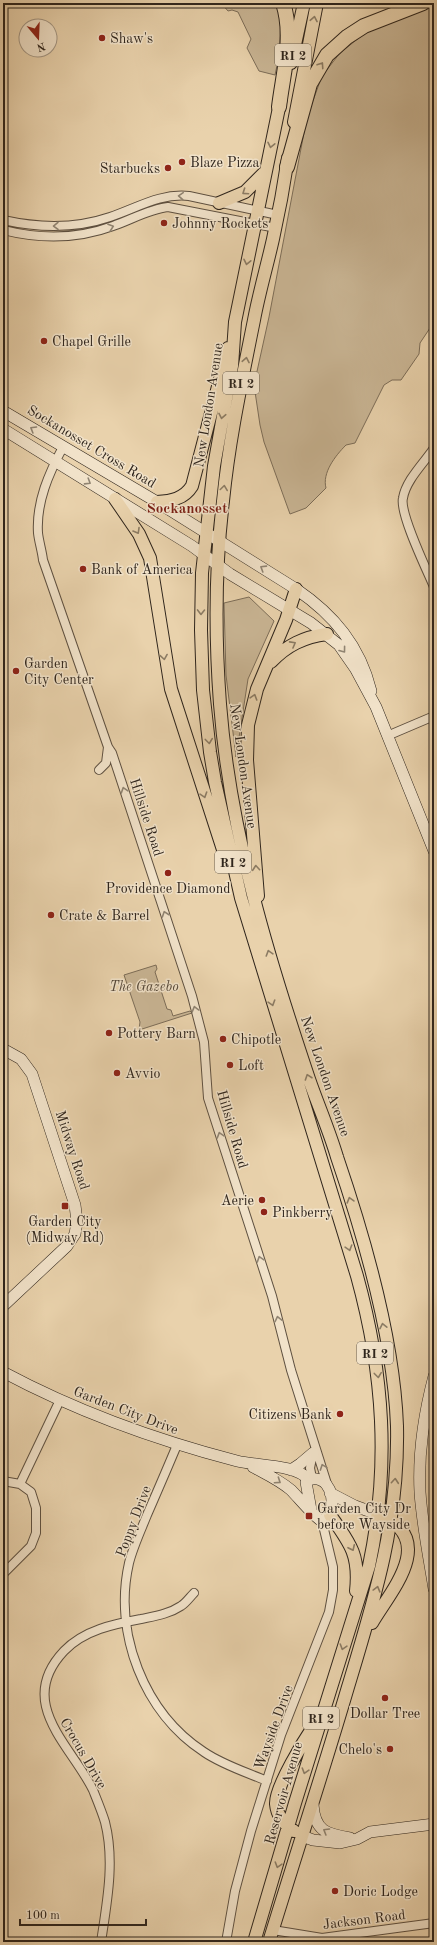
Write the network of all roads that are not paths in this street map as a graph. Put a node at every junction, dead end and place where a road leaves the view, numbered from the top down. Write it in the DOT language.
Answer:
graph roads {
  1 [pos="283,3"];
  2 [pos="304,3"];
  3 [pos="317,3"];
  4 [pos="424,3"];
  5 [pos="279,107"];
  6 [pos="287,168"];
  7 [pos="265,172"];
  8 [pos="219,203"];
  9 [pos="278,215"];
  10 [pos="256,218"];
  11 [pos="3,220"];
  12 [pos="276,228"];
  13 [pos="3,230"];
  14 [pos="235,322"];
  15 [pos="3,411"];
  16 [pos="3,429"];
  17 [pos="63,447"];
  18 [pos="434,448"];
  19 [pos="55,461"];
  20 [pos="115,499"];
  21 [pos="157,502"];
  22 [pos="206,533"];
  23 [pos="220,541"];
  24 [pos="204,556"];
  25 [pos="218,566"];
  26 [pos="434,587"];
  27 [pos="296,589"];
  28 [pos="290,610"];
  29 [pos="327,634"];
  30 [pos="266,667"];
  31 [pos="376,707"];
  32 [pos="434,716"];
  33 [pos="387,736"];
  34 [pos="108,747"];
  35 [pos="99,770"];
  36 [pos="434,851"];
  37 [pos="241,898"];
  38 [pos="260,921"];
  39 [pos="3,1049"];
  40 [pos="3,1306"];
  41 [pos="3,1372"];
  42 [pos="434,1376"];
  43 [pos="60,1400"];
  44 [pos="177,1446"];
  45 [pos="314,1451"];
  46 [pos="243,1463"];
  47 [pos="291,1470"];
  48 [pos="310,1479"];
  49 [pos="3,1481"];
  50 [pos="20,1484"];
  51 [pos="329,1490"];
  52 [pos="311,1510"];
  53 [pos="377,1514"];
  54 [pos="326,1518"];
  55 [pos="391,1520"];
  56 [pos="3,1574"];
  57 [pos="434,1589"];
  58 [pos="194,1593"];
  59 [pos="354,1610"];
  60 [pos="126,1621"];
  61 [pos="362,1640"];
  62 [pos="325,1706"];
  63 [pos="267,1781"];
  64 [pos="313,1805"];
  65 [pos="434,1824"];
  66 [pos="289,1828"];
  67 [pos="302,1836"];
  68 [pos="356,1839"];
  69 [pos="434,1923"];
  70 [pos="271,1936"];
  71 [pos="101,1942"];
  72 [pos="226,1942"];
  73 [pos="254,1942"];
  1 -- 5 [label="highway"];
  2 -- 5 [label="main road, New London Avenue / RI 2"];
  6 -- 3 [label="main road, New London Avenue / RI 2, one-way"];
  6 -- 4 [label="highway, one-way"];
  5 -- 7 [label="main road, New London Avenue / RI 2, one-way"];
  6 -- 9 [label="main road, New London Avenue / RI 2"];
  7 -- 8 [label="main road, one-way"];
  7 -- 10 [label="main road, New London Avenue / RI 2"];
  8 -- 10 [label="street"];
  8 -- 11 [label="street, one-way"];
  9 -- 10 [label="street"];
  9 -- 12 [label="main road, New London Avenue / RI 2"];
  10 -- 12 [label="street"];
  13 -- 10 [label="street, one-way"];
  10 -- 14 [label="main road, New London Avenue / RI 2, one-way"];
  23 -- 12 [label="main road, New London Avenue / RI 2, one-way"];
  14 -- 21 [label="main road"];
  14 -- 22 [label="main road, New London Avenue / RI 2, one-way"];
  17 -- 15 [label="street, Sockanosset Cross Road, one-way"];
  16 -- 19 [label="street"];
  17 -- 19 [label="street, Hillside Road"];
  17 -- 21 [label="street, Sockanosset Cross Road"];
  18 -- 26 [label="street"];
  19 -- 20 [label="street, one-way"];
  19 -- 34 [label="street, Hillside Road"];
  20 -- 24 [label="street"];
  20 -- 37 [label="main road, one-way"];
  21 -- 22 [label="street, Sockanosset Cross Road"];
  22 -- 23 [label="street, Sockanosset Cross Road"];
  22 -- 24 [label="main road, New London Avenue / RI 2"];
  23 -- 25 [label="main road, New London Avenue / RI 2"];
  27 -- 23 [label="street, Sockanosset Cross Road, one-way"];
  24 -- 25 [label="street"];
  24 -- 37 [label="main road, New London Avenue / RI 2, one-way"];
  25 -- 28 [label="street"];
  25 -- 38 [label="main road, New London Avenue / RI 2"];
  27 -- 28 [label="main road"];
  27 -- 31 [label="street, Sockanosset Cross Road"];
  28 -- 29 [label="street"];
  28 -- 30 [label="main road"];
  30 -- 29 [label="main road, one-way"];
  29 -- 31 [label="street, one-way"];
  38 -- 30 [label="main road, one-way"];
  31 -- 33 [label="street"];
  32 -- 33 [label="street"];
  33 -- 36 [label="street"];
  34 -- 35 [label="street"];
  45 -- 34 [label="street, Hillside Road, one-way"];
  37 -- 53 [label="main road, New London Avenue / RI 2, one-way"];
  55 -- 38 [label="main road, New London Avenue / RI 2, one-way"];
  39 -- 40 [label="street, Midway Road"];
  41 -- 43 [label="street, Garden City Drive"];
  42 -- 57 [label="street"];
  43 -- 44 [label="street, Garden City Drive"];
  43 -- 50 [label="street"];
  44 -- 46 [label="street, Garden City Drive"];
  44 -- 60 [label="street, Poppy Drive"];
  45 -- 47 [label="street"];
  45 -- 48 [label="street, Hillside Road"];
  51 -- 45 [label="street, Hillside Road, one-way"];
  46 -- 47 [label="street, Garden City Drive"];
  46 -- 52 [label="street, Garden City Drive, one-way"];
  47 -- 48 [label="street, Garden City Drive"];
  48 -- 51 [label="street, Garden City Drive"];
  48 -- 52 [label="street"];
  49 -- 50 [label="street"];
  50 -- 56 [label="street"];
  51 -- 53 [label="street, Garden City Drive"];
  51 -- 54 [label="street"];
  52 -- 54 [label="street, Garden City Drive"];
  53 -- 55 [label="main road"];
  53 -- 59 [label="main road, Reservoir Avenue / RI 2"];
  54 -- 59 [label="main road, one-way"];
  54 -- 63 [label="street, Wayside Drive"];
  61 -- 55 [label="main road, Reservoir Avenue / RI 2, one-way"];
  55 -- 61 [label="main road"];
  58 -- 60 [label="street, Crocus Drive"];
  59 -- 62 [label="main road, Reservoir Avenue / RI 2, one-way"];
  60 -- 63 [label="street, Poppy Drive"];
  60 -- 71 [label="street, Crocus Drive"];
  61 -- 64 [label="main road, Reservoir Avenue / RI 2"];
  62 -- 66 [label="main road, Reservoir Avenue / RI 2, one-way"];
  62 -- 66 [label="main road"];
  63 -- 72 [label="street, Wayside Drive"];
  64 -- 67 [label="main road, Reservoir Avenue / RI 2"];
  68 -- 64 [label="street, one-way"];
  65 -- 68 [label="street"];
  66 -- 67 [label="main road"];
  66 -- 73 [label="main road, Reservoir Avenue / RI 2, one-way"];
  67 -- 68 [label="street"];
  67 -- 70 [label="main road, Reservoir Avenue / RI 2"];
  69 -- 70 [label="street, Jackson Road"];
}
